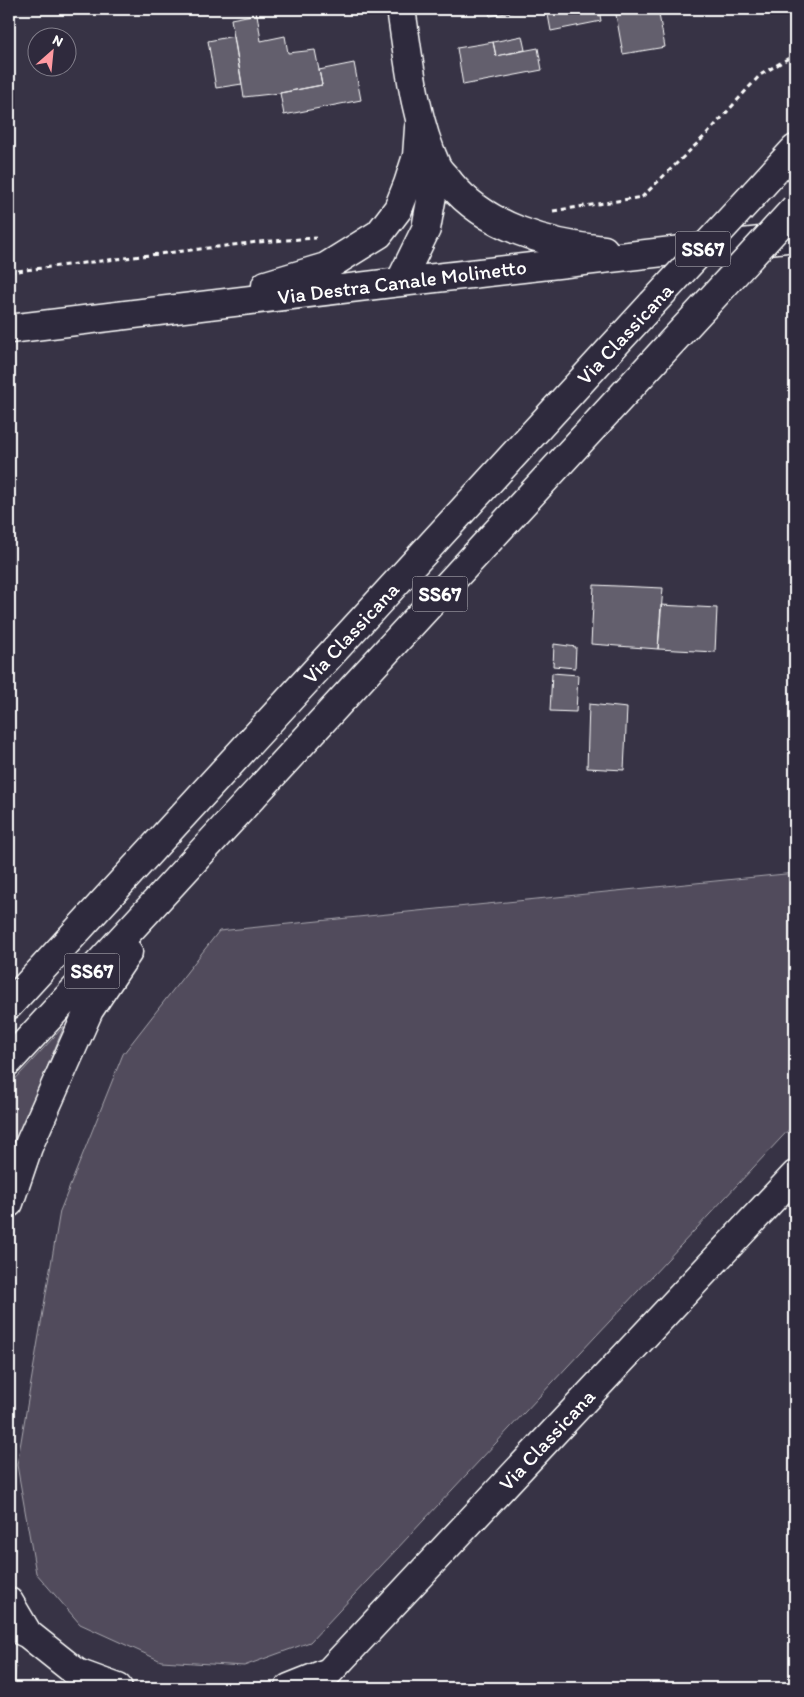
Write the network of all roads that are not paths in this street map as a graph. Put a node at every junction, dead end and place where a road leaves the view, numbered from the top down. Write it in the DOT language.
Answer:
graph roads {
  1 [pos="401,9"];
  2 [pos="420,118"];
  3 [pos="795,149"];
  4 [pos="437,167"];
  5 [pos="795,208"];
  6 [pos="795,237"];
  7 [pos="653,254"];
  8 [pos="400,282"];
  9 [pos="190,308"];
  10 [pos="9,329"];
  11 [pos="176,880"];
  12 [pos="9,1005"];
  13 [pos="9,1061"];
  14 [pos="795,1176"];
  15 [pos="9,1203"];
  16 [pos="9,1602"];
  17 [pos="18,1630"];
  18 [pos="118,1688"];
  19 [pos="289,1688"];
  1 -- 2 [label="main road"];
  2 -- 4 [label="main road"];
  2 -- 9 [label="main road"];
  3 -- 12 [label="main road, Via Classicana / SS67, bridge"];
  4 -- 7 [label="main road"];
  4 -- 8 [label="main road"];
  5 -- 11 [label="main road, Via Classicana / SS67, bridge"];
  6 -- 7 [label="main road, Via Destra Canale Molinetto"];
  7 -- 8 [label="main road, Via Destra Canale Molinetto"];
  8 -- 9 [label="main road, Via Destra Canale Molinetto"];
  9 -- 10 [label="main road, Via Destra Canale Molinetto"];
  11 -- 13 [label="main road, Via Classicana / SS67"];
  11 -- 15 [label="main road"];
  14 -- 19 [label="main road, Via Classicana"];
  16 -- 17 [label="main road"];
  17 -- 18 [label="main road"];
}
